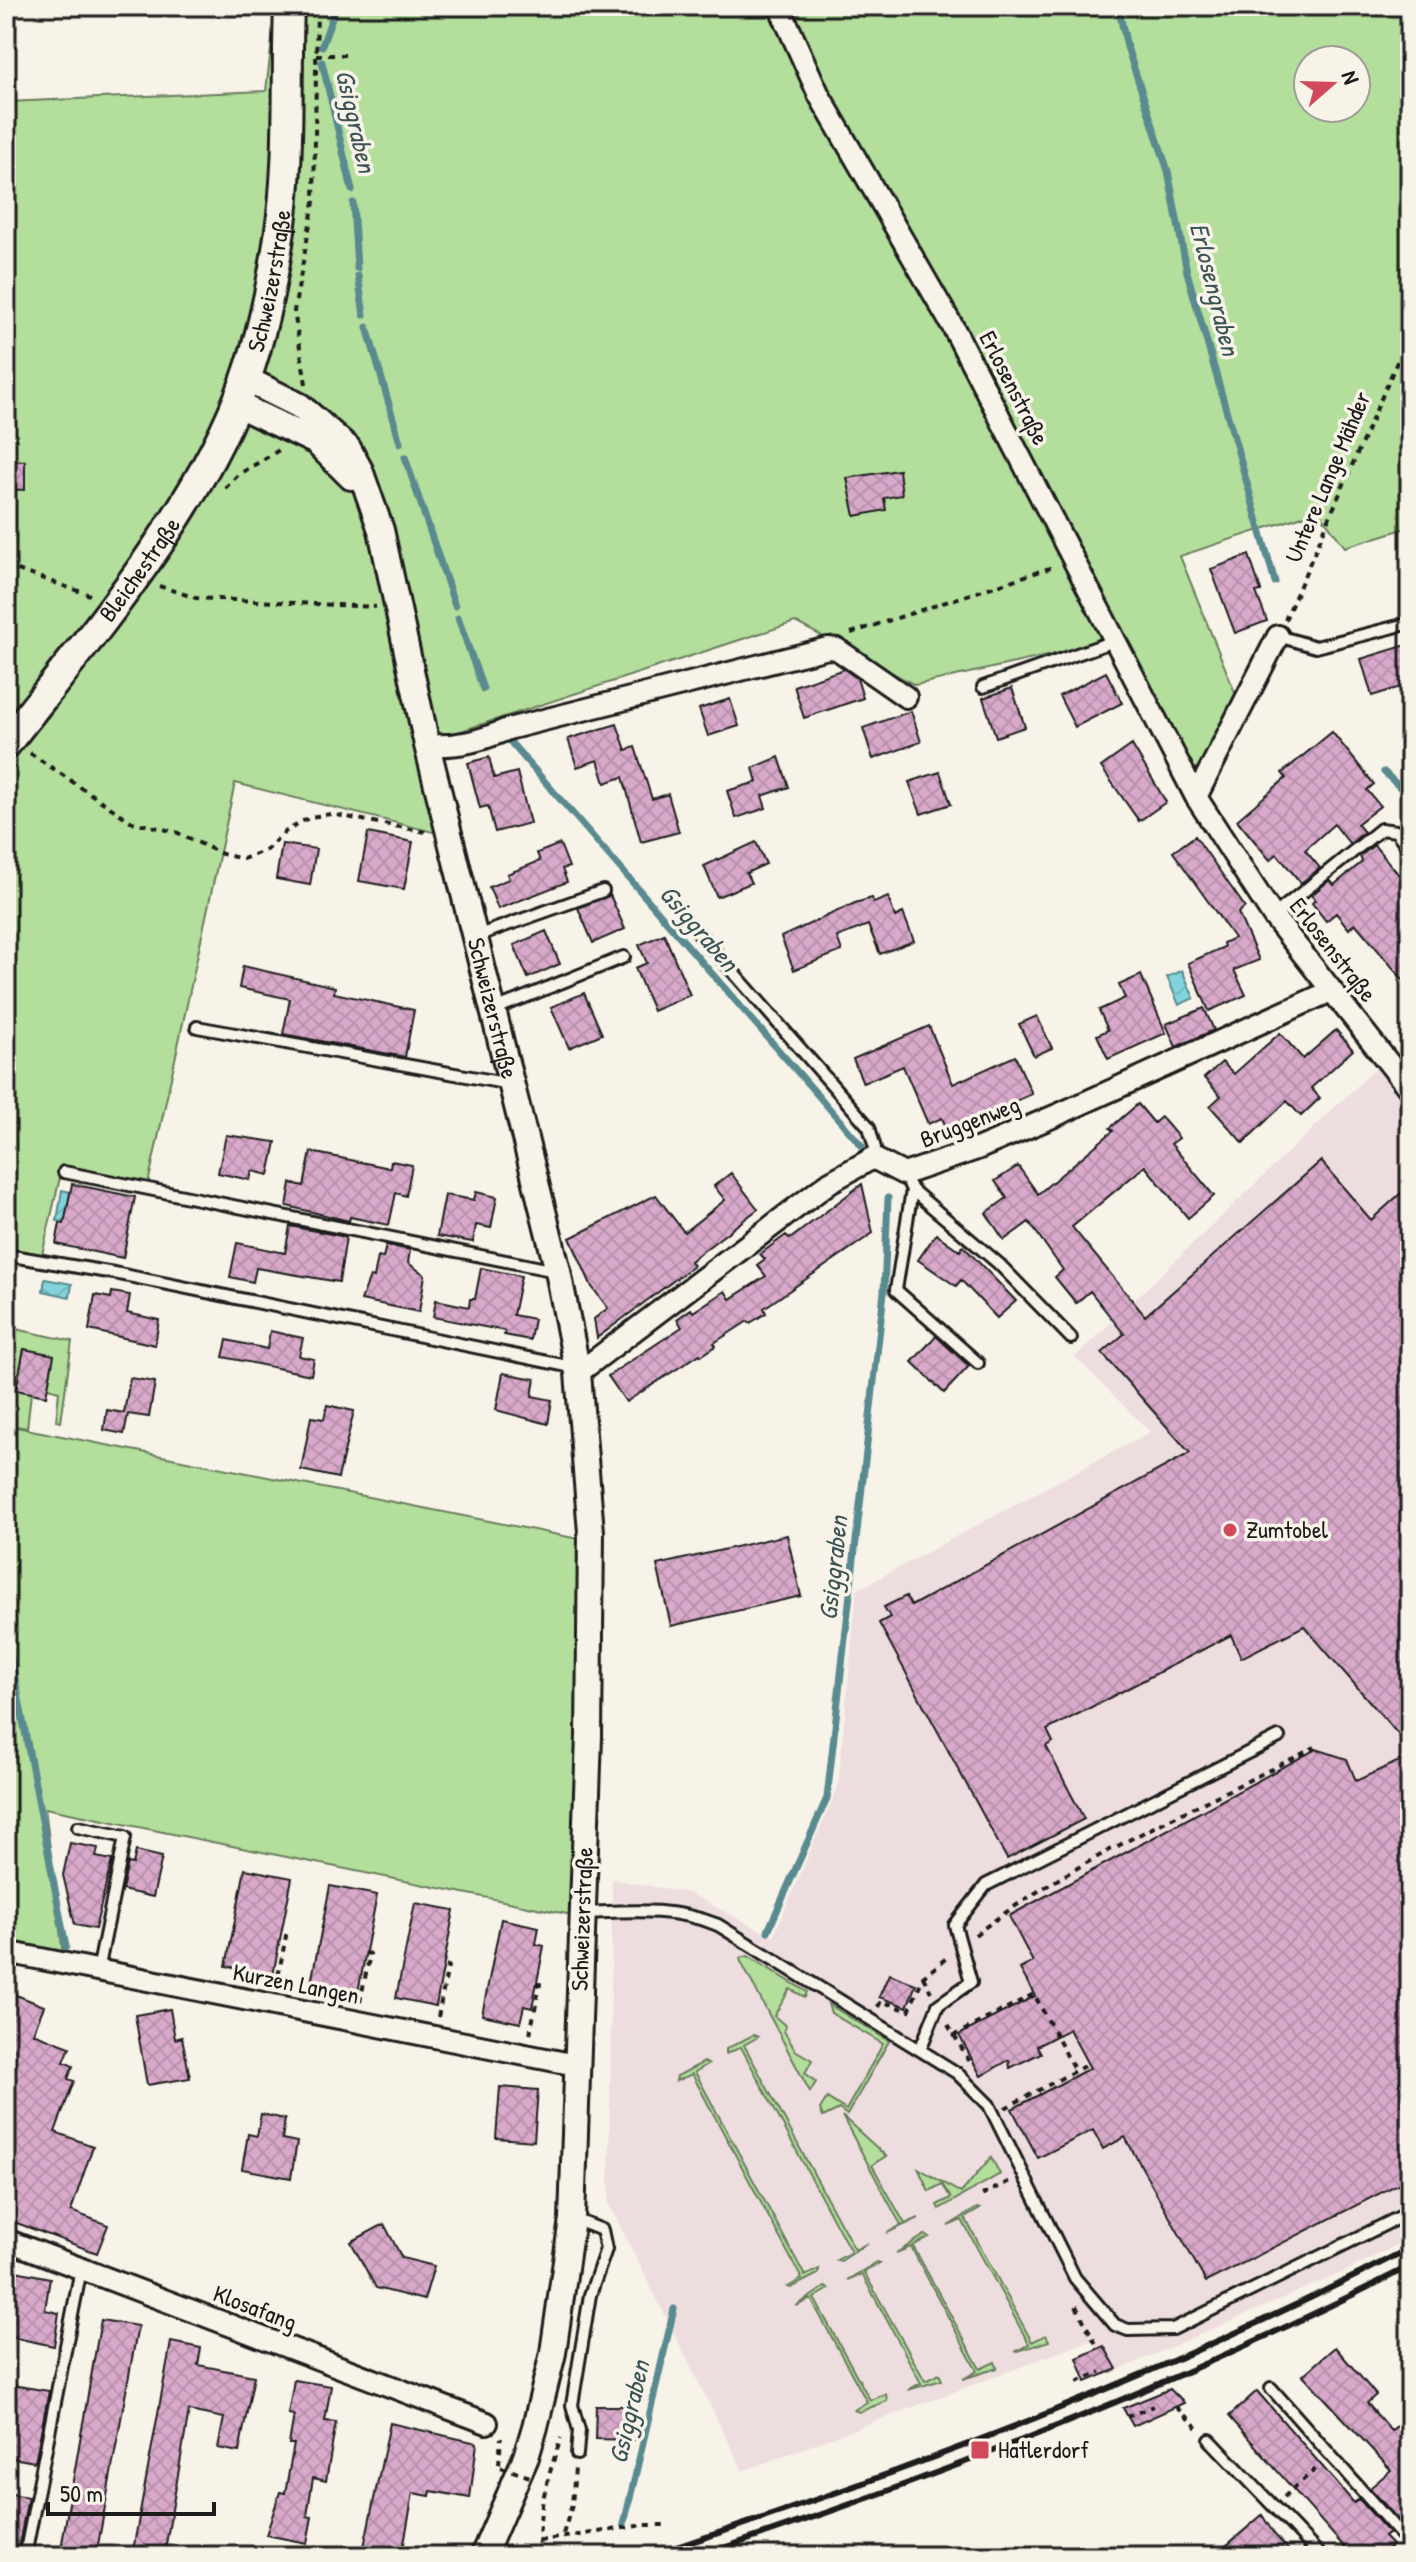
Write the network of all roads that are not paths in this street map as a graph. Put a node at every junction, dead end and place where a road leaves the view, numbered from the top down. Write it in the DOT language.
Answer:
graph roads {
  1 [pos="289,6"];
  2 [pos="779,6"];
  3 [pos="241,392"];
  4 [pos="1410,623"];
  5 [pos="1278,636"];
  6 [pos="1114,641"];
  7 [pos="983,687"];
  8 [pos="906,697"];
  9 [pos="8,741"];
  10 [pos="427,745"];
  11 [pos="1196,797"];
  12 [pos="1410,850"];
  13 [pos="603,891"];
  14 [pos="1273,916"];
  15 [pos="699,933"];
  16 [pos="474,937"];
  17 [pos="624,957"];
  18 [pos="1331,991"];
  19 [pos="493,1010"];
  20 [pos="197,1027"];
  21 [pos="512,1084"];
  22 [pos="1410,1090"];
  23 [pos="873,1158"];
  24 [pos="64,1172"];
  25 [pos="908,1182"];
  26 [pos="6,1255"];
  27 [pos="558,1271"];
  28 [pos="1071,1338"];
  29 [pos="978,1363"];
  30 [pos="578,1370"];
  31 [pos="1279,1737"];
  32 [pos="78,1827"];
  33 [pos="583,1913"];
  34 [pos="6,1952"];
  35 [pos="98,1971"];
  36 [pos="920,2050"];
  37 [pos="576,2065"];
  38 [pos="1410,2212"];
  39 [pos="572,2219"];
  40 [pos="6,2240"];
  41 [pos="81,2269"];
  42 [pos="1271,2388"];
  43 [pos="487,2423"];
  44 [pos="1210,2440"];
  45 [pos="577,2454"];
  46 [pos="1410,2545"];
  47 [pos="25,2556"];
  48 [pos="483,2556"];
  49 [pos="1321,2556"];
  1 -- 3 [label="main road, Schweizerstraße"];
  2 -- 6 [label="street, Erlosenstraße"];
  3 -- 9 [label="main road, Bleichestraße"];
  3 -- 10 [label="street, Schweizerstraße"];
  4 -- 5 [label="lane"];
  5 -- 11 [label="street"];
  6 -- 7 [label="lane"];
  6 -- 11 [label="street, Erlosenstraße"];
  8 -- 10 [label="street"];
  10 -- 16 [label="street, Schweizerstraße"];
  11 -- 14 [label="street, Erlosenstraße"];
  12 -- 14 [label="lane"];
  13 -- 16 [label="lane"];
  14 -- 18 [label="street, Erlosenstraße"];
  15 -- 23 [label="lane"];
  16 -- 19 [label="street, Schweizerstraße"];
  17 -- 19 [label="lane"];
  18 -- 22 [label="street, Erlosenstraße"];
  18 -- 25 [label="street, Bruggenweg"];
  19 -- 21 [label="street, Schweizerstraße"];
  20 -- 21 [label="lane"];
  21 -- 27 [label="street, Schweizerstraße"];
  23 -- 25 [label="street, Bruggenweg"];
  23 -- 30 [label="street"];
  24 -- 27 [label="lane"];
  25 -- 28 [label="lane"];
  25 -- 29 [label="lane"];
  26 -- 30 [label="lane"];
  27 -- 30 [label="street, Schweizerstraße"];
  30 -- 33 [label="street, Schweizerstraße"];
  31 -- 36 [label="lane"];
  32 -- 35 [label="lane"];
  33 -- 36 [label="lane"];
  33 -- 37 [label="street, Schweizerstraße"];
  34 -- 35 [label="street, Kurzen Langen"];
  35 -- 37 [label="street, Kurzen Langen"];
  36 -- 38 [label="lane"];
  37 -- 39 [label="street, Schweizerstraße"];
  39 -- 45 [label="lane"];
  39 -- 48 [label="street, Schweizerstraße"];
  40 -- 41 [label="street, Klosafang"];
  41 -- 43 [label="street, Klosafang"];
  41 -- 47 [label="lane"];
  42 -- 46 [label="lane"];
  44 -- 49 [label="lane"];
}
